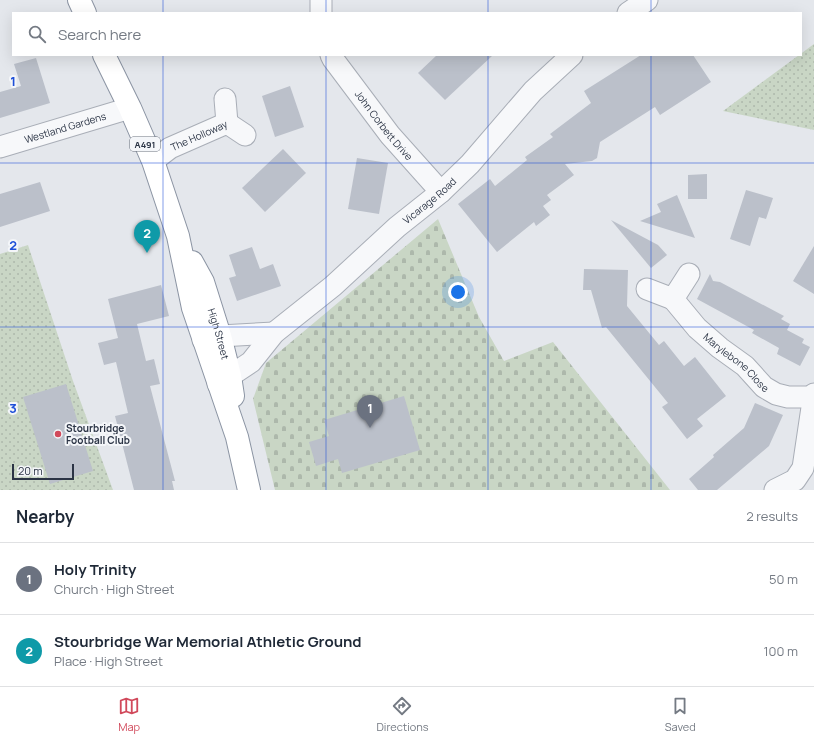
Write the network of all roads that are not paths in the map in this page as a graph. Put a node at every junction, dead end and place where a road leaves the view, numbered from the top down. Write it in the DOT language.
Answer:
graph roads {
  1 [pos="79,0"];
  2 [pos="321,0"];
  3 [pos="647,0"];
  4 [pos="85,12"];
  5 [pos="321,12"];
  6 [pos="629,12"];
  7 [pos="104,56"];
  8 [pos="331,56"];
  9 [pos="571,56"];
  10 [pos="225,99"];
  11 [pos="130,108"];
  12 [pos="227,123"];
  13 [pos="245,135"];
  14 [pos="0,147"];
  15 [pos="153,161"];
  16 [pos="441,192"];
  17 [pos="689,274"];
  18 [pos="647,289"];
  19 [pos="674,299"];
  20 [pos="274,333"];
  21 [pos="211,338"];
  22 [pos="224,380"];
  23 [pos="814,395"];
  24 [pos="800,485"];
  25 [pos="249,490"];
  26 [pos="775,490"];
  1 -- 4 [label="highway"];
  2 -- 5 [label="street"];
  3 -- 6 [label="street"];
  7 -- 11 [label="highway, High Street / A491"];
  8 -- 16 [label="street, John Corbett Drive"];
  9 -- 16 [label="street, Vicarage Road"];
  10 -- 12 [label="street"];
  11 -- 14 [label="street, Westland Gardens"];
  11 -- 15 [label="highway, High Street / A491"];
  12 -- 13 [label="street, The Holloway"];
  12 -- 15 [label="street, The Holloway"];
  15 -- 21 [label="highway, High Street / A491"];
  16 -- 20 [label="street, Vicarage Road"];
  17 -- 19 [label="street"];
  18 -- 19 [label="street"];
  19 -- 23 [label="street, Marylebone Close"];
  20 -- 21 [label="street"];
  20 -- 22 [label="street, Vicarage Road"];
  21 -- 22 [label="highway, High Street / A491"];
  22 -- 25 [label="highway, High Street / A491"];
  23 -- 24 [label="street"];
  24 -- 26 [label="street"];
}
